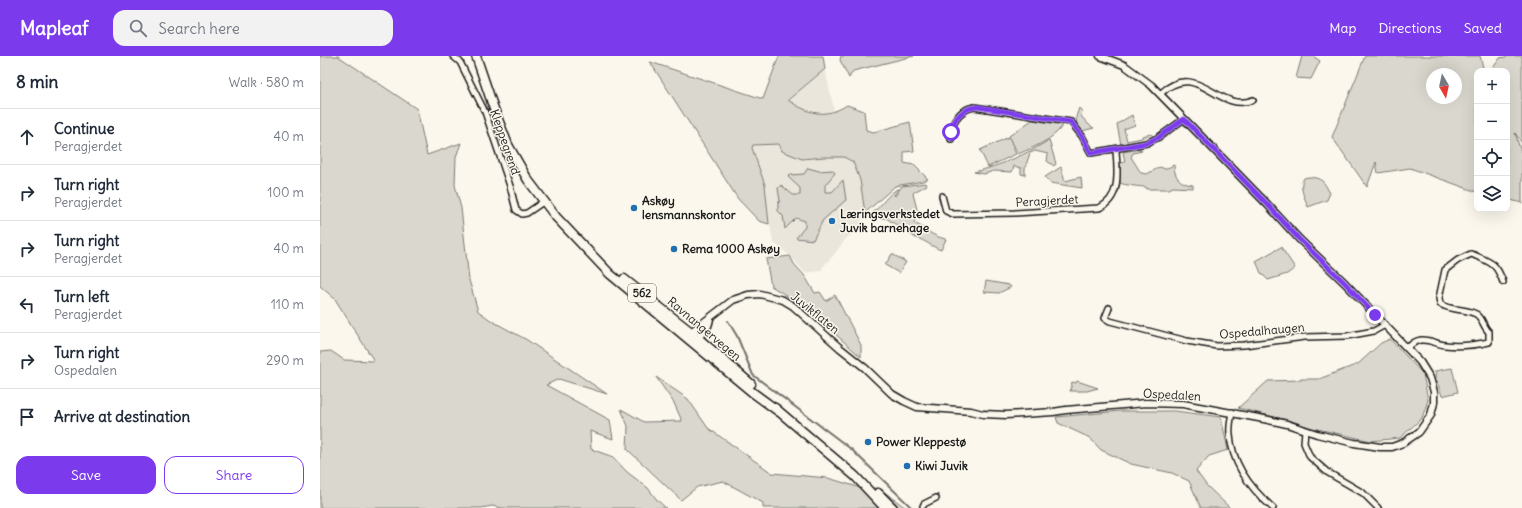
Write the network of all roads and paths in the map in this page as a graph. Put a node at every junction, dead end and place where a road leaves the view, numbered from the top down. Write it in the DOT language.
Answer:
graph roads {
  1 [pos="453,56"];
  2 [pos="476,56"];
  3 [pos="1100,56"];
  4 [pos="1160,94"];
  5 [pos="1253,100"];
  6 [pos="1184,119"];
  7 [pos="951,139"];
  8 [pos="1116,150"];
  9 [pos="942,196"];
  10 [pos="543,202"];
  11 [pos="1503,282"];
  12 [pos="1109,308"];
  13 [pos="1385,325"];
  14 [pos="693,337"];
  15 [pos="840,348"];
  16 [pos="1408,348"];
  17 [pos="1232,412"];
  18 [pos="1304,430"];
  19 [pos="855,476"];
  20 [pos="936,498"];
  21 [pos="924,506"];
  22 [pos="885,508"];
  23 [pos="893,508"];
  24 [pos="1273,508"];
  25 [pos="1378,508"];
  1 -- 10 [label="street, Kleppegrend"];
  2 -- 10 [label="main road, Ravnangervegen / 562"];
  3 -- 4 [label="street, Ospedalen"];
  4 -- 5 [label="street"];
  4 -- 6 [label="street, Ospedalen"];
  6 -- 8 [label="street"];
  6 -- 13 [label="street, Ospedalen"];
  7 -- 8 [label="street"];
  8 -- 9 [label="street, Peragjerdet"];
  10 -- 14 [label="main road, Ravnangervegen / 562"];
  11 -- 16 [label="street"];
  12 -- 13 [label="street, Ospedalhaugen"];
  13 -- 16 [label="street, Ospedalen"];
  14 -- 15 [label="street, Juvikflaten"];
  14 -- 19 [label="main road, Ravnangervegen / 562"];
  15 -- 17 [label="street, Ospedalen"];
  16 -- 18 [label="street, Ospedalen"];
  17 -- 18 [label="street, Ospedalen"];
  17 -- 24 [label="street"];
  18 -- 25 [label="street"];
  19 -- 22 [label="main road, Ravnangervegen / 562"];
  19 -- 23 [label="main road, Ravnangervegen / 562"];
  20 -- 21 [label="street"];
}
